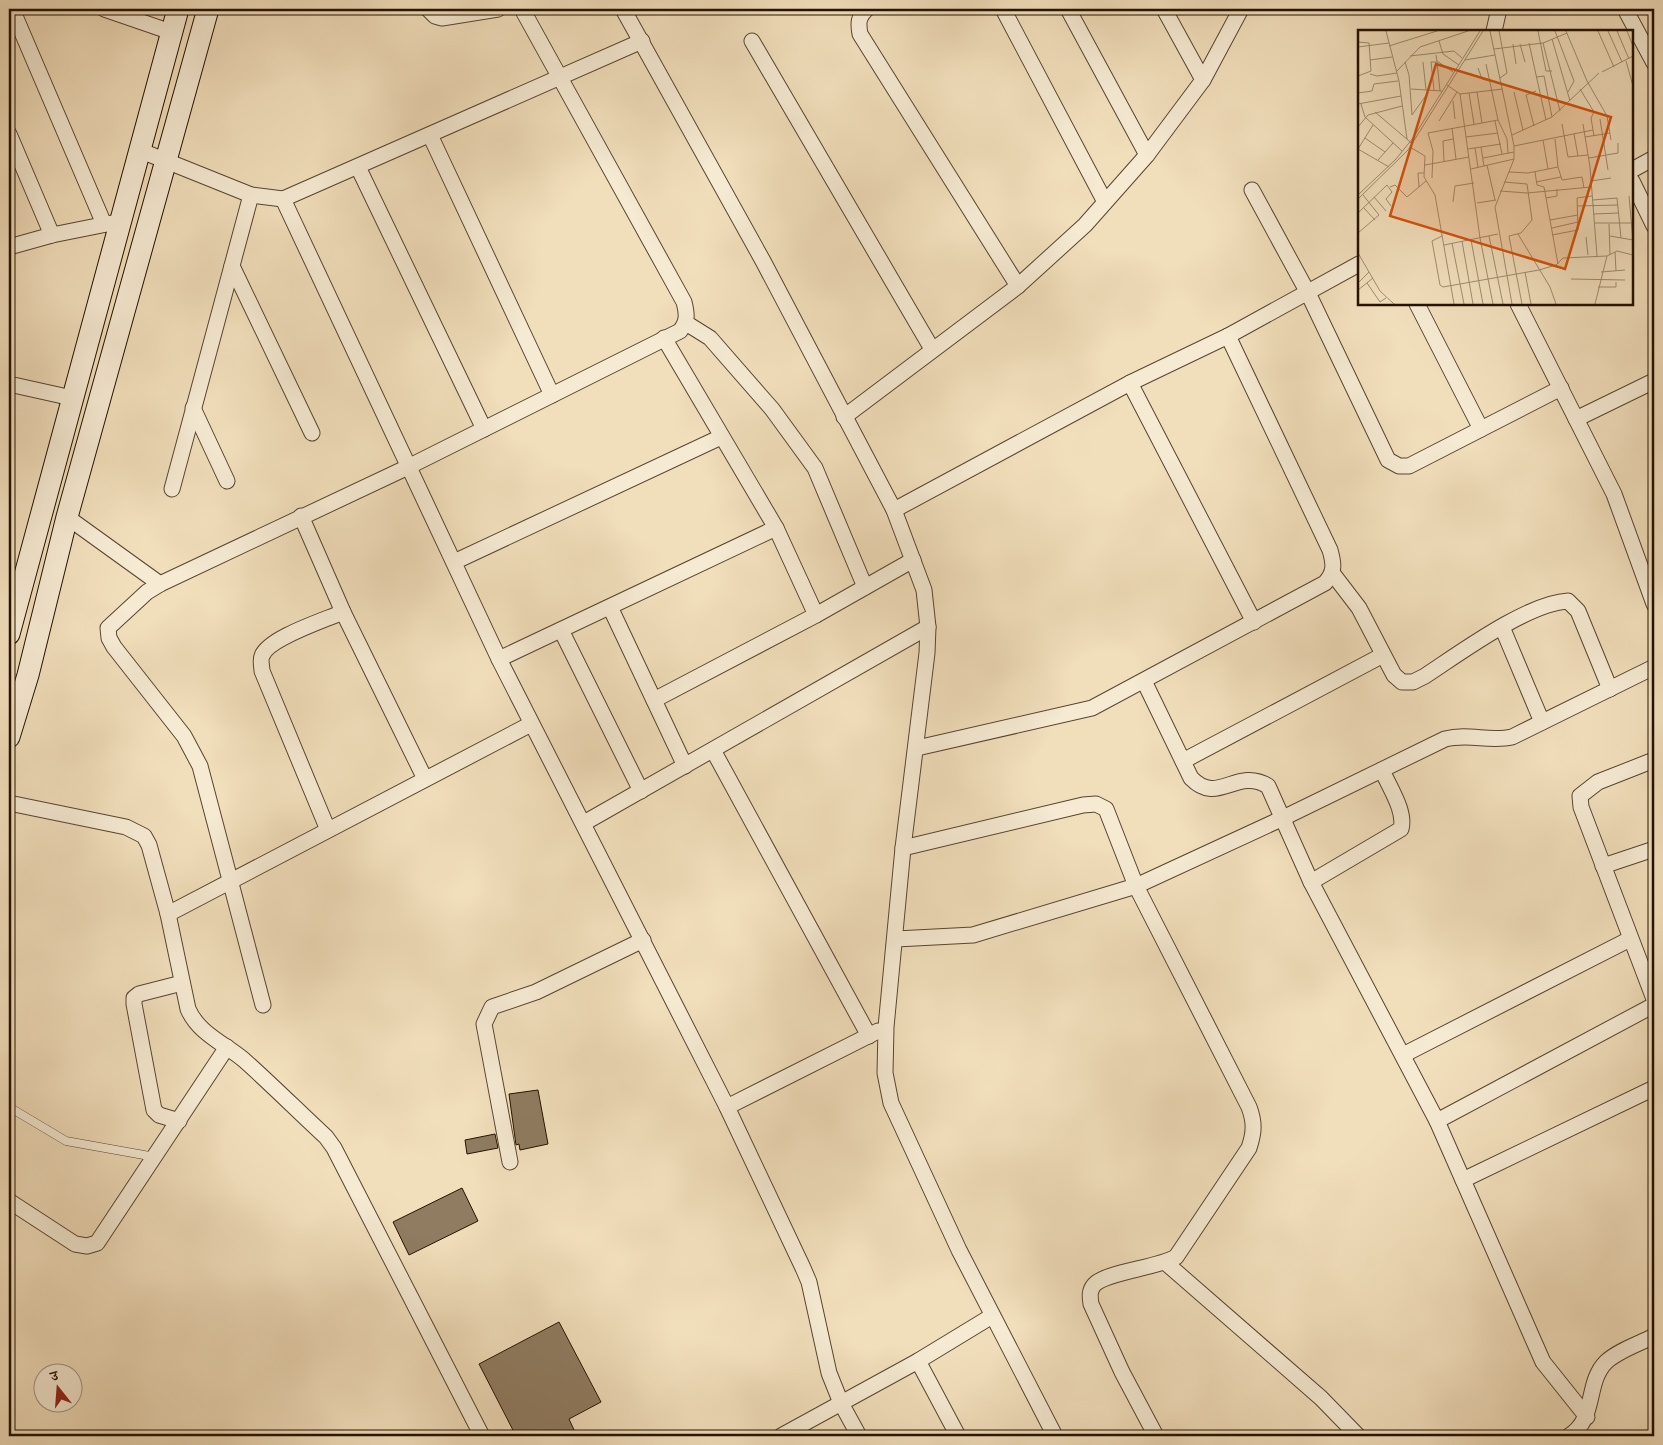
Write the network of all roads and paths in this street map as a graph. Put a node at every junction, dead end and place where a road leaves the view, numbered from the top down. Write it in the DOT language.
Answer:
graph roads {
  1 [pos="12,9"];
  2 [pos="104,9"];
  3 [pos="178,9"];
  4 [pos="208,9"];
  5 [pos="428,9"];
  6 [pos="498,9"];
  7 [pos="522,9"];
  8 [pos="623,9"];
  9 [pos="867,9"];
  10 [pos="1002,9"];
  11 [pos="1068,9"];
  12 [pos="1164,9"];
  13 [pos="1240,9"];
  14 [pos="1499,9"];
  15 [pos="1625,9"];
  16 [pos="1494,30"];
  17 [pos="171,32"];
  18 [pos="642,41"];
  19 [pos="752,42"];
  20 [pos="1654,64"];
  21 [pos="562,77"];
  22 [pos="1203,80"];
  23 [pos="9,134"];
  24 [pos="430,135"];
  25 [pos="140,150"];
  26 [pos="1147,154"];
  27 [pos="1654,158"];
  28 [pos="167,161"];
  29 [pos="358,167"];
  30 [pos="1633,169"];
  31 [pos="1633,183"];
  32 [pos="1252,190"];
  33 [pos="251,195"];
  34 [pos="283,199"];
  35 [pos="1105,202"];
  36 [pos="112,223"];
  37 [pos="1654,226"];
  38 [pos="52,234"];
  39 [pos="9,247"];
  40 [pos="1358,265"];
  41 [pos="232,266"];
  42 [pos="1018,286"];
  43 [pos="1308,293"];
  44 [pos="1418,305"];
  45 [pos="1519,305"];
  46 [pos="686,323"];
  47 [pos="1228,336"];
  48 [pos="664,338"];
  49 [pos="932,349"];
  50 [pos="1654,381"];
  51 [pos="1130,383"];
  52 [pos="9,384"];
  53 [pos="1561,388"];
  54 [pos="552,395"];
  55 [pos="72,398"];
  56 [pos="193,408"];
  57 [pos="844,417"];
  58 [pos="1576,419"];
  59 [pos="484,429"];
  60 [pos="1481,429"];
  61 [pos="312,433"];
  62 [pos="721,437"];
  63 [pos="408,467"];
  64 [pos="227,481"];
  65 [pos="172,488"];
  66 [pos="894,510"];
  67 [pos="301,516"];
  68 [pos="67,517"];
  69 [pos="776,528"];
  70 [pos="913,560"];
  71 [pos="454,562"];
  72 [pos="1333,574"];
  73 [pos="160,584"];
  74 [pos="864,587"];
  75 [pos="1654,604"];
  76 [pos="610,607"];
  77 [pos="343,612"];
  78 [pos="816,615"];
  79 [pos="1254,622"];
  80 [pos="928,627"];
  81 [pos="1502,627"];
  82 [pos="561,630"];
  83 [pos="9,634"];
  84 [pos="1383,655"];
  85 [pos="499,658"];
  86 [pos="1654,667"];
  87 [pos="1144,681"];
  88 [pos="1610,689"];
  89 [pos="654,700"];
  90 [pos="1542,722"];
  91 [pos="531,724"];
  92 [pos="9,737"];
  93 [pos="917,748"];
  94 [pos="713,750"];
  95 [pos="1654,760"];
  96 [pos="1183,761"];
  97 [pos="685,766"];
  98 [pos="1382,770"];
  99 [pos="425,779"];
  100 [pos="641,791"];
  101 [pos="9,803"];
  102 [pos="1281,819"];
  103 [pos="584,823"];
  104 [pos="328,830"];
  105 [pos="903,848"];
  106 [pos="1654,848"];
  107 [pos="1603,866"];
  108 [pos="231,881"];
  109 [pos="1311,882"];
  110 [pos="1136,886"];
  111 [pos="168,914"];
  112 [pos="896,939"];
  113 [pos="1630,939"];
  114 [pos="643,940"];
  115 [pos="182,983"];
  116 [pos="1654,999"];
  117 [pos="263,1005"];
  118 [pos="1654,1005"];
  119 [pos="886,1027"];
  120 [pos="869,1036"];
  121 [pos="226,1047"];
  122 [pos="1403,1055"];
  123 [pos="1654,1088"];
  124 [pos="9,1107"];
  125 [pos="727,1107"];
  126 [pos="178,1121"];
  127 [pos="1437,1121"];
  128 [pos="155,1157"];
  129 [pos="510,1162"];
  130 [pos="1463,1180"];
  131 [pos="9,1201"];
  132 [pos="1166,1263"];
  133 [pos="992,1316"];
  134 [pos="1654,1336"];
  135 [pos="918,1361"];
  136 [pos="841,1403"];
  137 [pos="1587,1417"];
  138 [pos="482,1436"];
  139 [pos="781,1436"];
  140 [pos="859,1436"];
  141 [pos="958,1436"];
  142 [pos="1055,1436"];
  143 [pos="1156,1436"];
  144 [pos="1358,1436"];
  145 [pos="1569,1436"];
  1 -- 36 [label="street"];
  2 -- 17 [label="street"];
  3 -- 17 [label="main road"];
  4 -- 28 [label="main road"];
  5 -- 6 [label="street"];
  7 -- 21 [label="street"];
  8 -- 18 [label="street"];
  9 -- 42 [label="street"];
  10 -- 35 [label="street"];
  11 -- 26 [label="street"];
  12 -- 22 [label="street"];
  13 -- 22 [label="street"];
  14 -- 16 [label="street"];
  15 -- 20 [label="street"];
  17 -- 25 [label="main road"];
  18 -- 21 [label="street"];
  18 -- 57 [label="street"];
  19 -- 49 [label="street"];
  21 -- 24 [label="street"];
  21 -- 46 [label="street"];
  22 -- 26 [label="street"];
  23 -- 38 [label="street"];
  24 -- 29 [label="street"];
  24 -- 54 [label="street"];
  25 -- 28 [label="street"];
  25 -- 36 [label="main road"];
  26 -- 35 [label="street"];
  27 -- 30 [label="street"];
  28 -- 33 [label="street"];
  28 -- 68 [label="main road"];
  29 -- 34 [label="street"];
  29 -- 59 [label="street"];
  31 -- 37 [label="street"];
  32 -- 43 [label="street"];
  33 -- 34 [label="street"];
  33 -- 41 [label="street"];
  34 -- 63 [label="street"];
  35 -- 42 [label="street"];
  36 -- 38 [label="street"];
  36 -- 55 [label="main road"];
  38 -- 39 [label="street"];
  40 -- 43 [label="street"];
  41 -- 56 [label="street"];
  41 -- 61 [label="street"];
  42 -- 49 [label="street"];
  43 -- 47 [label="street"];
  43 -- 60 [label="street"];
  44 -- 60 [label="street"];
  45 -- 53 [label="street"];
  46 -- 48 [label="street"];
  46 -- 74 [label="street"];
  47 -- 51 [label="street"];
  47 -- 72 [label="street"];
  48 -- 54 [label="street"];
  48 -- 62 [label="street"];
  49 -- 57 [label="street"];
  50 -- 58 [label="street"];
  51 -- 66 [label="street"];
  51 -- 79 [label="street"];
  52 -- 55 [label="street"];
  53 -- 58 [label="street"];
  53 -- 60 [label="street"];
  54 -- 59 [label="street"];
  55 -- 83 [label="main road"];
  56 -- 64 [label="street"];
  56 -- 65 [label="street"];
  57 -- 66 [label="street"];
  58 -- 75 [label="street"];
  59 -- 63 [label="street"];
  62 -- 69 [label="street"];
  62 -- 71 [label="street"];
  63 -- 67 [label="street"];
  63 -- 71 [label="street"];
  66 -- 70 [label="street"];
  67 -- 73 [label="street"];
  67 -- 77 [label="street"];
  68 -- 73 [label="street"];
  68 -- 92 [label="main road"];
  69 -- 76 [label="street"];
  69 -- 78 [label="street"];
  70 -- 74 [label="street"];
  70 -- 80 [label="street"];
  71 -- 85 [label="street"];
  72 -- 79 [label="street"];
  72 -- 84 [label="street"];
  73 -- 108 [label="street"];
  74 -- 78 [label="street"];
  76 -- 82 [label="street"];
  76 -- 89 [label="street"];
  77 -- 99 [label="street"];
  77 -- 104 [label="street"];
  78 -- 89 [label="street"];
  79 -- 87 [label="street"];
  80 -- 93 [label="street"];
  80 -- 94 [label="street"];
  81 -- 84 [label="street"];
  81 -- 88 [label="street"];
  81 -- 90 [label="street"];
  82 -- 85 [label="street"];
  82 -- 100 [label="street"];
  84 -- 96 [label="street"];
  85 -- 91 [label="street"];
  86 -- 88 [label="street"];
  87 -- 93 [label="street"];
  87 -- 96 [label="street"];
  88 -- 90 [label="street"];
  89 -- 97 [label="street"];
  90 -- 98 [label="street"];
  91 -- 99 [label="street"];
  91 -- 103 [label="street"];
  93 -- 105 [label="street"];
  94 -- 97 [label="street"];
  94 -- 120 [label="street"];
  95 -- 107 [label="street"];
  96 -- 102 [label="street"];
  97 -- 100 [label="street"];
  98 -- 102 [label="street"];
  98 -- 109 [label="street"];
  99 -- 104 [label="street"];
  100 -- 103 [label="street"];
  101 -- 111 [label="street"];
  102 -- 109 [label="street"];
  102 -- 110 [label="street"];
  103 -- 114 [label="street"];
  104 -- 108 [label="street"];
  105 -- 110 [label="street"];
  105 -- 112 [label="street"];
  106 -- 107 [label="street"];
  107 -- 113 [label="street"];
  108 -- 111 [label="street"];
  108 -- 117 [label="street"];
  109 -- 122 [label="street"];
  110 -- 112 [label="street"];
  110 -- 132 [label="street"];
  111 -- 115 [label="street"];
  112 -- 119 [label="street"];
  113 -- 116 [label="street"];
  113 -- 122 [label="street"];
  114 -- 125 [label="street"];
  114 -- 129 [label="street"];
  115 -- 121 [label="street"];
  115 -- 126 [label="street"];
  118 -- 127 [label="street"];
  119 -- 120 [label="street"];
  119 -- 133 [label="street"];
  120 -- 125 [label="street"];
  121 -- 126 [label="street"];
  121 -- 138 [label="street"];
  122 -- 127 [label="street"];
  123 -- 130 [label="street"];
  124 -- 128 [label="lane"];
  125 -- 136 [label="street"];
  126 -- 128 [label="street"];
  127 -- 130 [label="street"];
  128 -- 131 [label="street"];
  130 -- 137 [label="street"];
  132 -- 143 [label="street"];
  132 -- 144 [label="street"];
  133 -- 135 [label="street"];
  133 -- 142 [label="street"];
  134 -- 137 [label="street"];
  135 -- 136 [label="street"];
  135 -- 141 [label="street"];
  136 -- 139 [label="street"];
  136 -- 140 [label="street"];
  137 -- 145 [label="street"];
}
